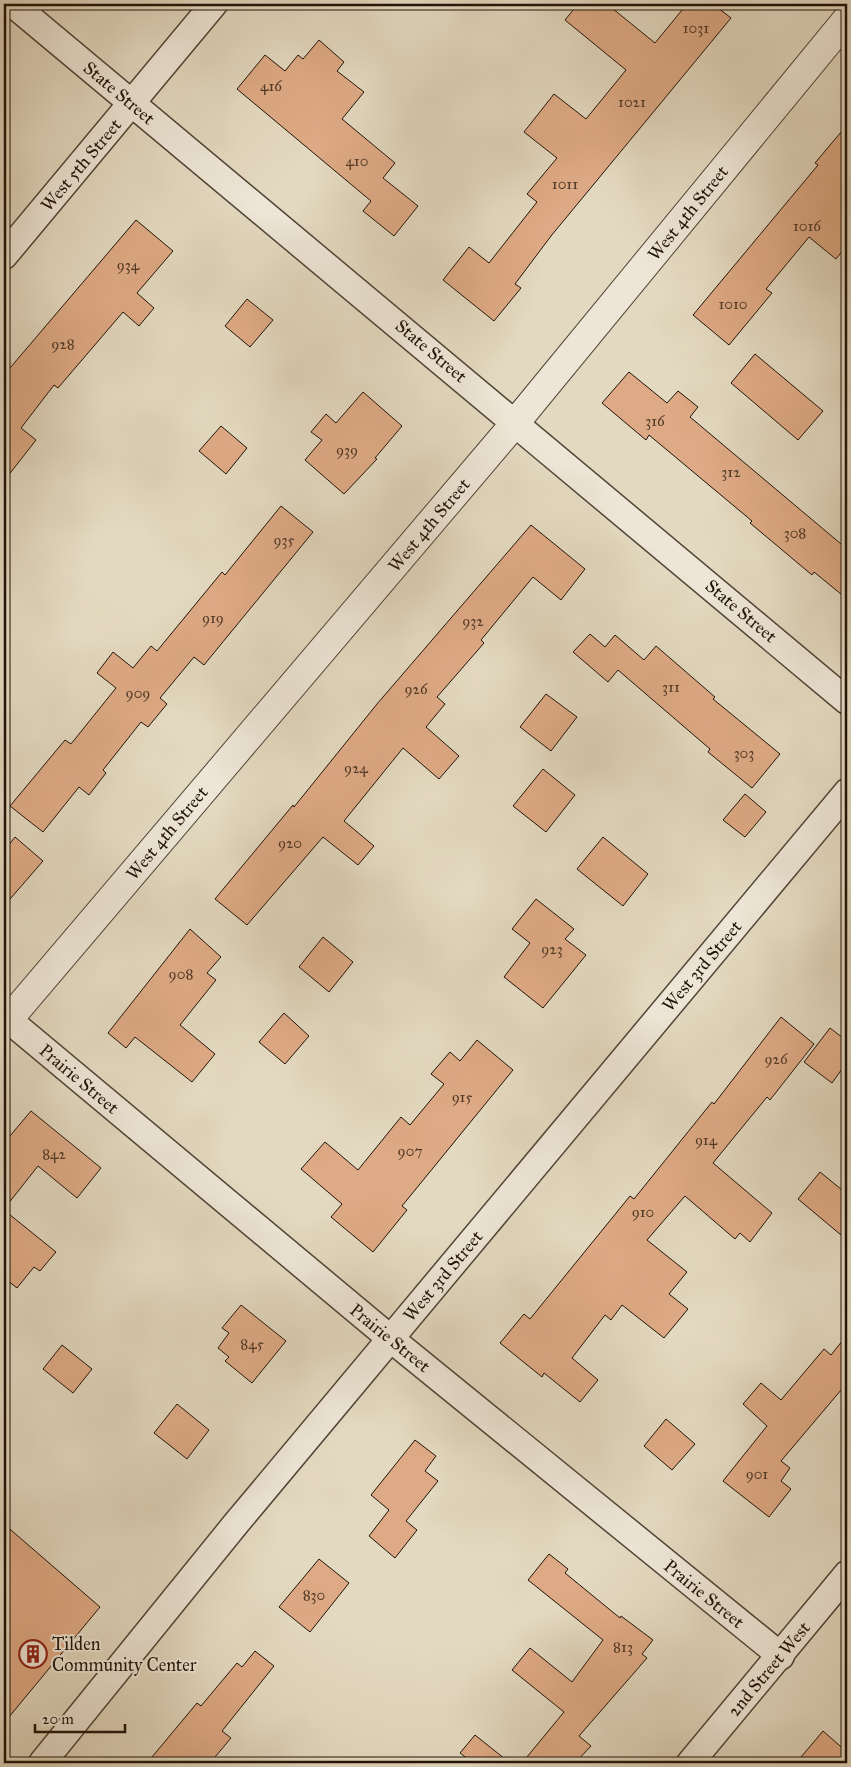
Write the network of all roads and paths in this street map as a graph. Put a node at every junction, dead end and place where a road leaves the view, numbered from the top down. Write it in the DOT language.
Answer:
graph roads {
  1 [pos="13,4"];
  2 [pos="214,4"];
  3 [pos="847,19"];
  4 [pos="132,104"];
  5 [pos="4,256"];
  6 [pos="516,422"];
  7 [pos="847,701"];
  8 [pos="847,792"];
  9 [pos="5,1020"];
  10 [pos="391,1339"];
  11 [pos="847,1574"];
  12 [pos="780,1656"];
  13 [pos="42,1763"];
  14 [pos="690,1763"];
  1 -- 4 [label="street, State Street"];
  2 -- 4 [label="street, West 5th Street"];
  3 -- 6 [label="street, West 4th Street"];
  4 -- 5 [label="street, West 5th Street"];
  4 -- 6 [label="street, State Street"];
  6 -- 7 [label="street, State Street"];
  6 -- 9 [label="street, West 4th Street"];
  8 -- 10 [label="street, West 3rd Street"];
  9 -- 10 [label="street, Prairie Street"];
  10 -- 12 [label="street, Prairie Street"];
  10 -- 13 [label="street, West 3rd Street"];
  11 -- 12 [label="street, 2nd Street West"];
  12 -- 14 [label="street, 2nd Street West"];
}
